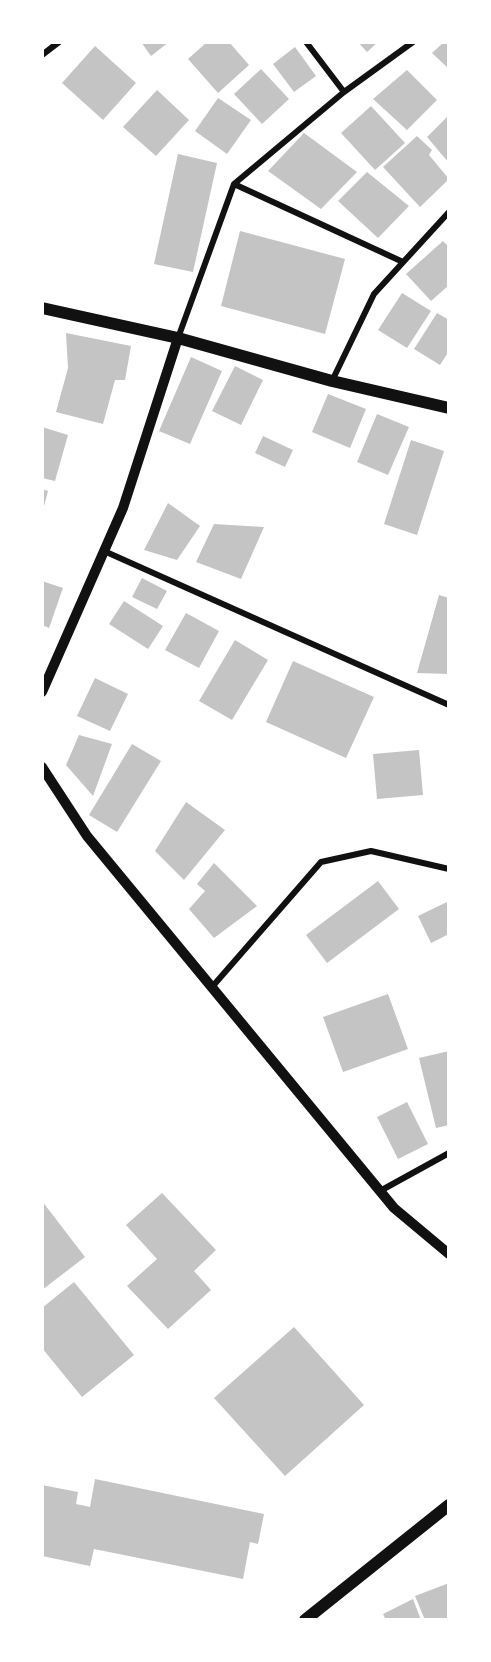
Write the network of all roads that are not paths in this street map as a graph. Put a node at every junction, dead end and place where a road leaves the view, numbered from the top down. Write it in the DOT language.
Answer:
graph roads {
  1 [pos="59,42"];
  2 [pos="306,42"];
  3 [pos="412,42"];
  4 [pos="42,55"];
  5 [pos="344,92"];
  6 [pos="234,184"];
  7 [pos="449,213"];
  8 [pos="403,262"];
  9 [pos="42,308"];
  10 [pos="178,338"];
  11 [pos="332,381"];
  12 [pos="449,408"];
  13 [pos="104,551"];
  14 [pos="42,692"];
  15 [pos="449,705"];
  16 [pos="42,767"];
  17 [pos="449,868"];
  18 [pos="212,987"];
  19 [pos="449,1153"];
  20 [pos="380,1191"];
  21 [pos="449,1254"];
  22 [pos="449,1505"];
  23 [pos="305,1620"];
  1 -- 4 [label="street"];
  2 -- 5 [label="street"];
  3 -- 5 [label="street"];
  5 -- 6 [label="street"];
  6 -- 8 [label="street"];
  6 -- 10 [label="street"];
  7 -- 8 [label="street"];
  8 -- 11 [label="street"];
  9 -- 10 [label="main road"];
  10 -- 11 [label="main road"];
  10 -- 13 [label="street"];
  11 -- 12 [label="main road"];
  13 -- 14 [label="street"];
  13 -- 15 [label="street"];
  16 -- 18 [label="street"];
  17 -- 18 [label="street"];
  18 -- 20 [label="street"];
  19 -- 20 [label="street"];
  20 -- 21 [label="street"];
  22 -- 23 [label="main road"];
}
